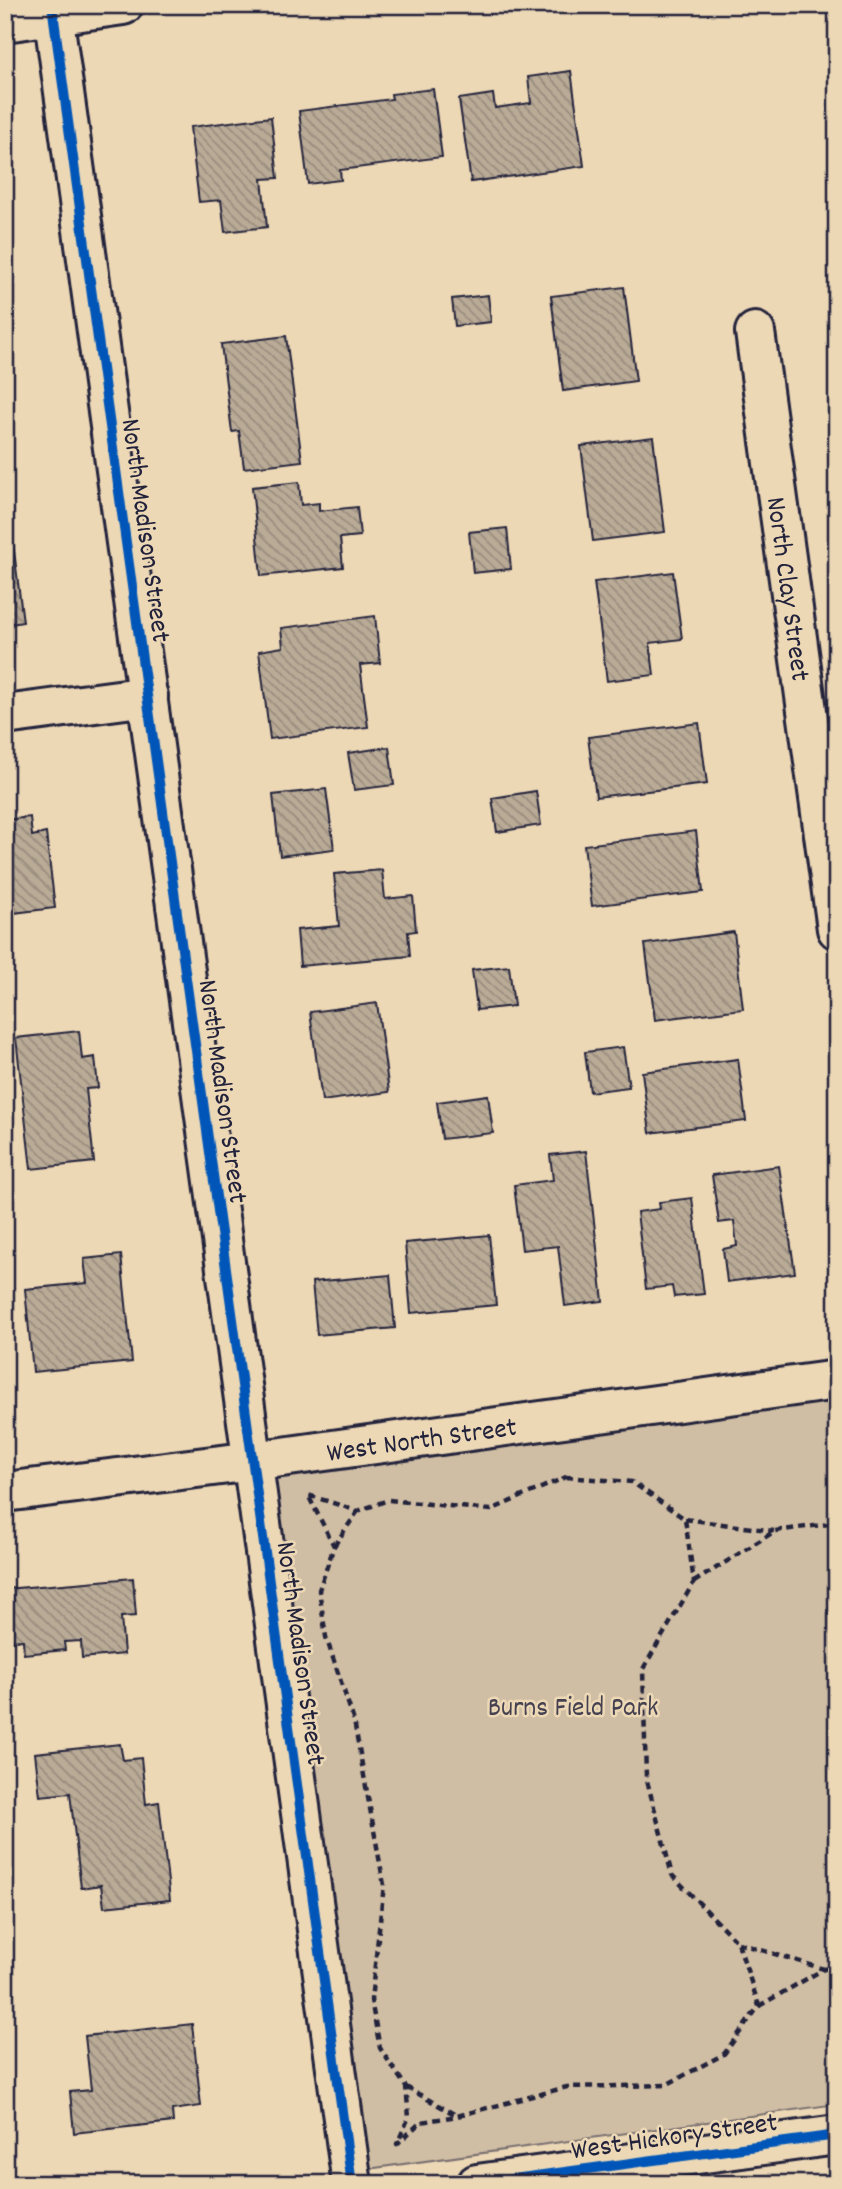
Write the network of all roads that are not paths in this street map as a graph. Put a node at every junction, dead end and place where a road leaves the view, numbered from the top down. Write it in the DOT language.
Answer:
graph roads {
  1 [pos="123,5"];
  2 [pos="53,9"];
  3 [pos="5,22"];
  4 [pos="755,332"];
  5 [pos="148,696"];
  6 [pos="5,715"];
  7 [pos="837,929"];
  8 [pos="837,1380"];
  9 [pos="253,1461"];
  10 [pos="5,1492"];
  11 [pos="837,2134"];
  12 [pos="352,2184"];
  13 [pos="477,2184"];
  1 -- 2 [label="street"];
  2 -- 3 [label="street"];
  2 -- 5 [label="street, North Madison Street"];
  4 -- 7 [label="street, North Clay Street"];
  5 -- 6 [label="street"];
  5 -- 9 [label="street, North Madison Street"];
  8 -- 9 [label="street, West North Street"];
  9 -- 10 [label="street, West North Street"];
  9 -- 12 [label="street, North Madison Street"];
  11 -- 13 [label="street, West Hickory Street"];
}
